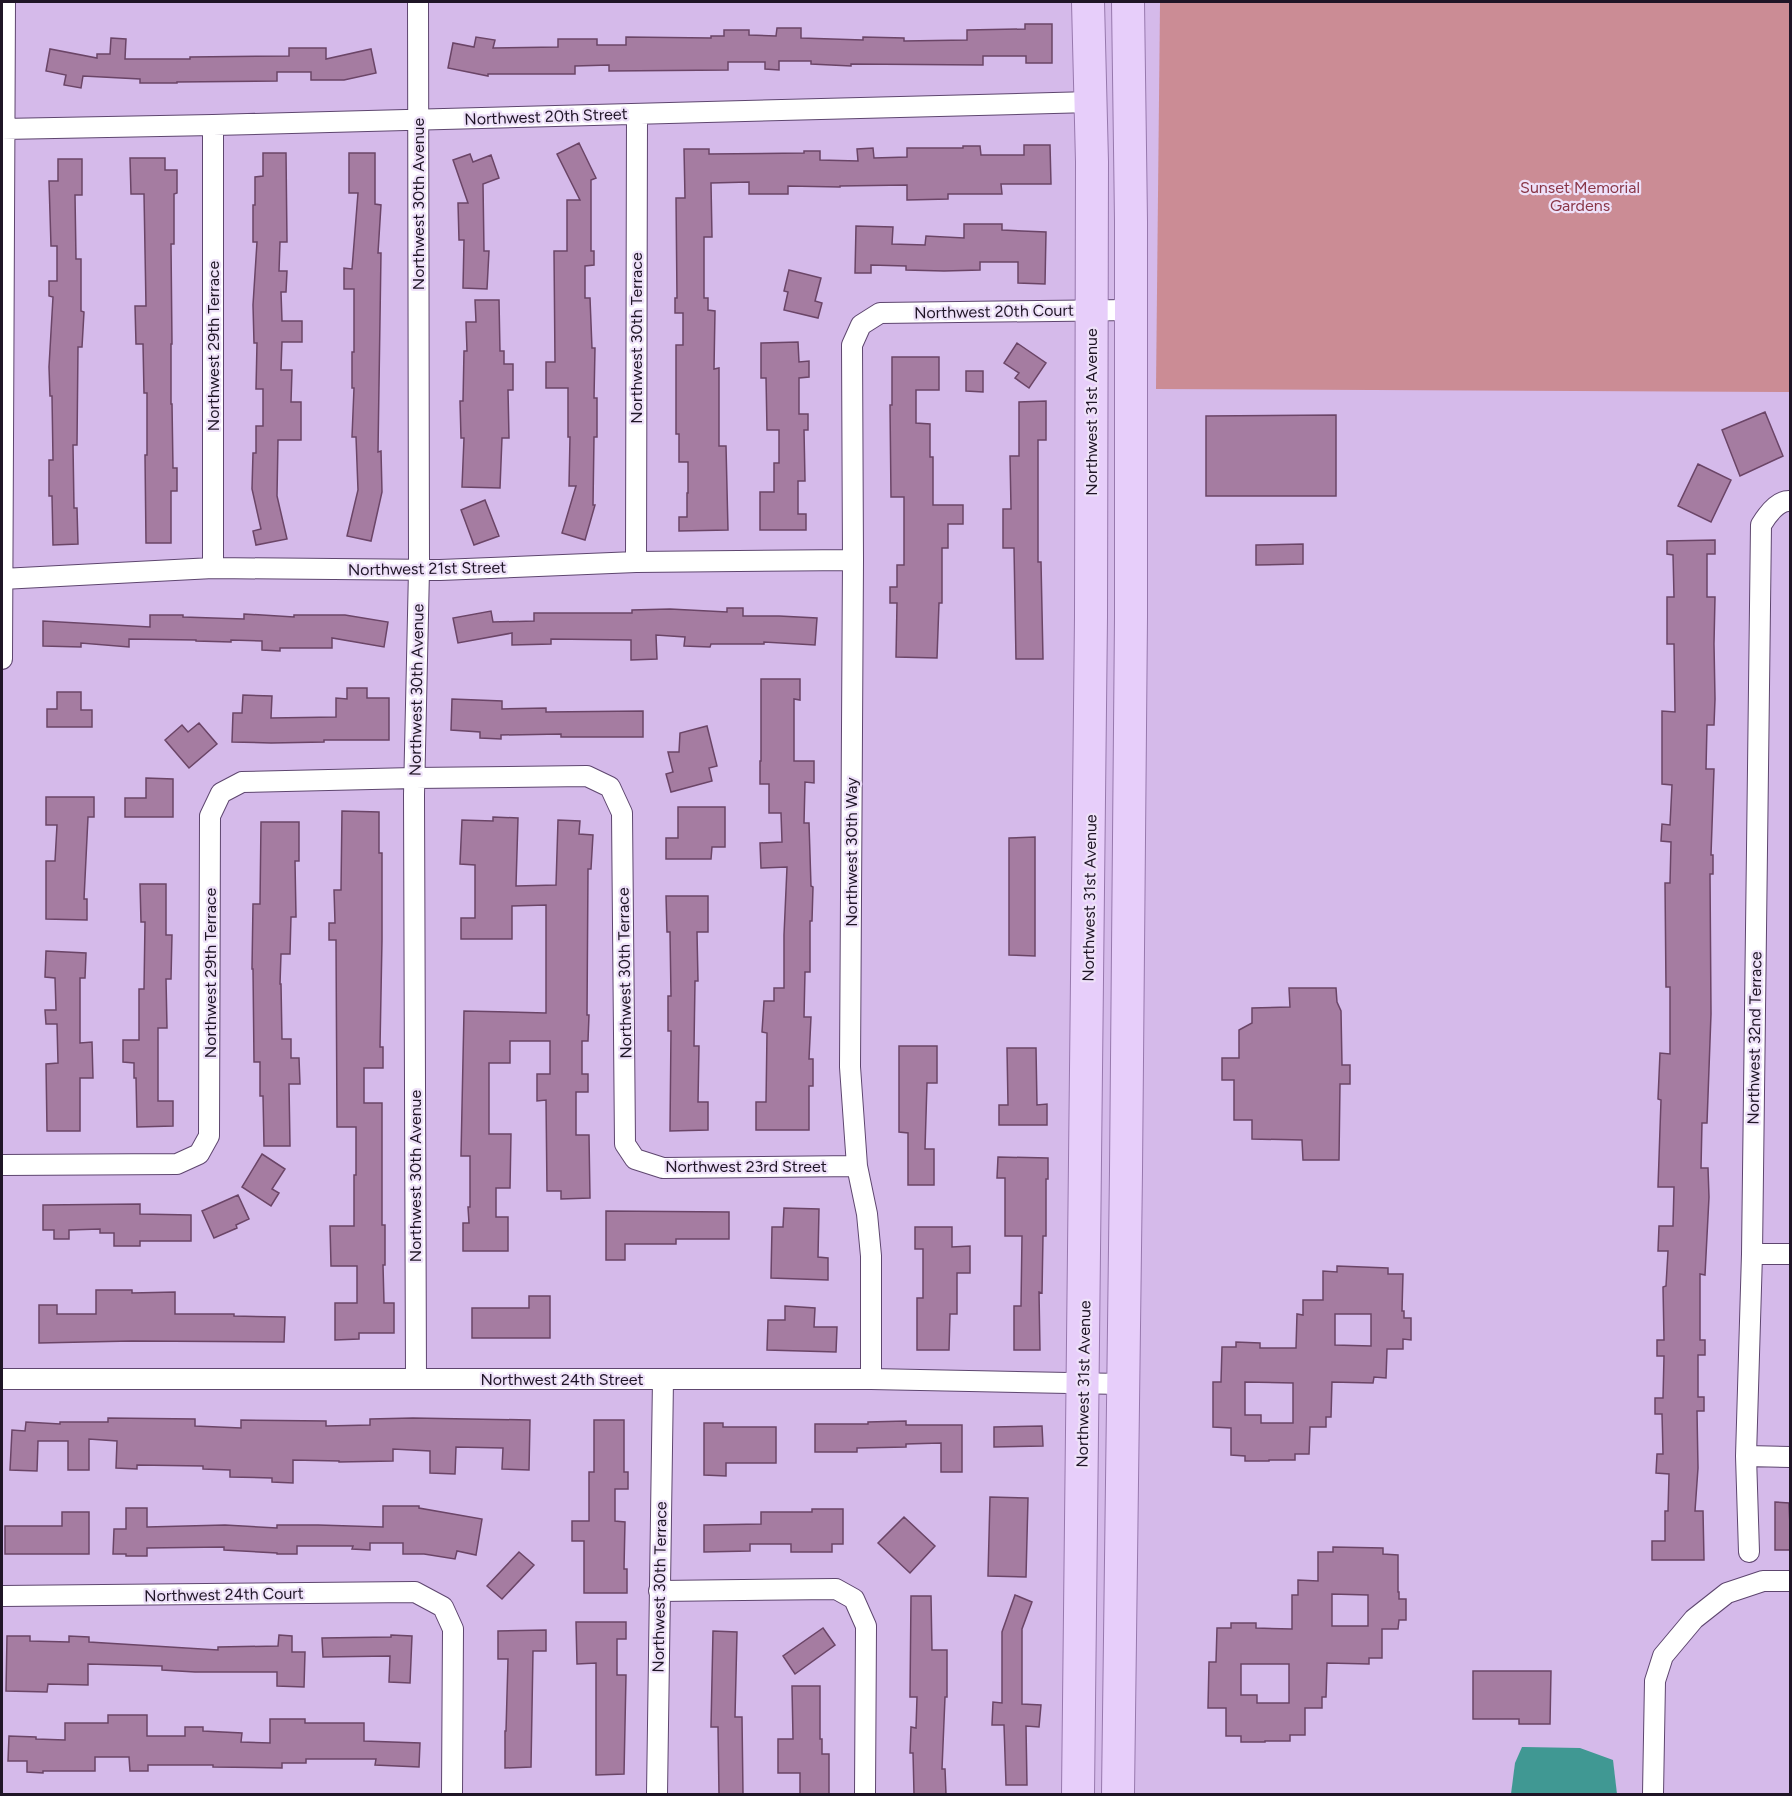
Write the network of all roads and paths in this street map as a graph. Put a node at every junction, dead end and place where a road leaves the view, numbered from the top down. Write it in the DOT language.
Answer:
graph roads {
  1 [pos="5,2"];
  2 [pos="418,2"];
  3 [pos="1088,2"];
  4 [pos="1128,2"];
  5 [pos="1091,102"];
  6 [pos="637,114"];
  7 [pos="418,120"];
  8 [pos="213,125"];
  9 [pos="3,129"];
  10 [pos="1091,310"];
  11 [pos="1131,310"];
  12 [pos="861,325"];
  13 [pos="1791,501"];
  14 [pos="853,560"];
  15 [pos="636,562"];
  16 [pos="213,568"];
  17 [pos="419,570"];
  18 [pos="2,579"];
  19 [pos="2,659"];
  20 [pos="414,778"];
  21 [pos="635,1160"];
  22 [pos="2,1165"];
  23 [pos="857,1166"];
  24 [pos="1752,1254"];
  25 [pos="1791,1254"];
  26 [pos="2,1379"];
  27 [pos="416,1379"];
  28 [pos="663,1379"];
  29 [pos="871,1379"];
  30 [pos="1083,1383"];
  31 [pos="1122,1384"];
  32 [pos="1746,1456"];
  33 [pos="1791,1456"];
  34 [pos="1749,1552"];
  35 [pos="1791,1581"];
  36 [pos="659,1591"];
  37 [pos="2,1596"];
  38 [pos="452,1794"];
  39 [pos="657,1794"];
  40 [pos="865,1794"];
  41 [pos="1078,1794"];
  42 [pos="1118,1794"];
  43 [pos="1653,1794"];
  1 -- 9 [label="street"];
  2 -- 7 [label="street, Northwest 30th Avenue"];
  3 -- 5 [label="main road, Northwest 31st Avenue"];
  4 -- 11 [label="main road"];
  5 -- 6 [label="street, Northwest 20th Street"];
  5 -- 10 [label="main road, Northwest 31st Avenue"];
  6 -- 7 [label="street, Northwest 20th Street"];
  6 -- 15 [label="street, Northwest 30th Terrace"];
  7 -- 8 [label="street, Northwest 20th Street"];
  7 -- 17 [label="street, Northwest 30th Avenue"];
  8 -- 9 [label="street, Northwest 20th Street"];
  8 -- 16 [label="street, Northwest 29th Terrace"];
  9 -- 18 [label="street"];
  10 -- 11 [label="street, Northwest 20th Court"];
  10 -- 12 [label="street, Northwest 20th Court"];
  10 -- 30 [label="main road, Northwest 31st Avenue"];
  11 -- 31 [label="main road"];
  12 -- 14 [label="street, Northwest 30th Way"];
  13 -- 24 [label="street, Northwest 32nd Terrace"];
  14 -- 15 [label="street, Northwest 21st Street"];
  14 -- 23 [label="street, Northwest 30th Way"];
  15 -- 17 [label="street, Northwest 21st Street"];
  16 -- 17 [label="street, Northwest 21st Street"];
  16 -- 18 [label="street, Northwest 21st Street"];
  17 -- 20 [label="street, Northwest 30th Avenue"];
  18 -- 19 [label="street"];
  20 -- 21 [label="street, Northwest 30th Terrace"];
  20 -- 22 [label="street, Northwest 29th Terrace"];
  20 -- 27 [label="street, Northwest 30th Avenue"];
  21 -- 23 [label="street, Northwest 23rd Street"];
  23 -- 29 [label="street, Northwest 30th Way"];
  24 -- 25 [label="street"];
  24 -- 32 [label="street, Northwest 32nd Terrace"];
  26 -- 27 [label="street, Northwest 24th Street"];
  27 -- 28 [label="street, Northwest 24th Street"];
  28 -- 29 [label="street, Northwest 24th Street"];
  28 -- 36 [label="street, Northwest 30th Terrace"];
  29 -- 30 [label="street, Northwest 24th Street"];
  30 -- 31 [label="street, Northwest 24th Street"];
  30 -- 41 [label="main road, Northwest 31st Avenue"];
  31 -- 42 [label="main road"];
  32 -- 33 [label="street"];
  32 -- 34 [label="street, Northwest 32nd Terrace"];
  35 -- 43 [label="street"];
  36 -- 39 [label="street, Northwest 30th Terrace"];
  36 -- 40 [label="street"];
  37 -- 38 [label="street, Northwest 24th Court"];
}
